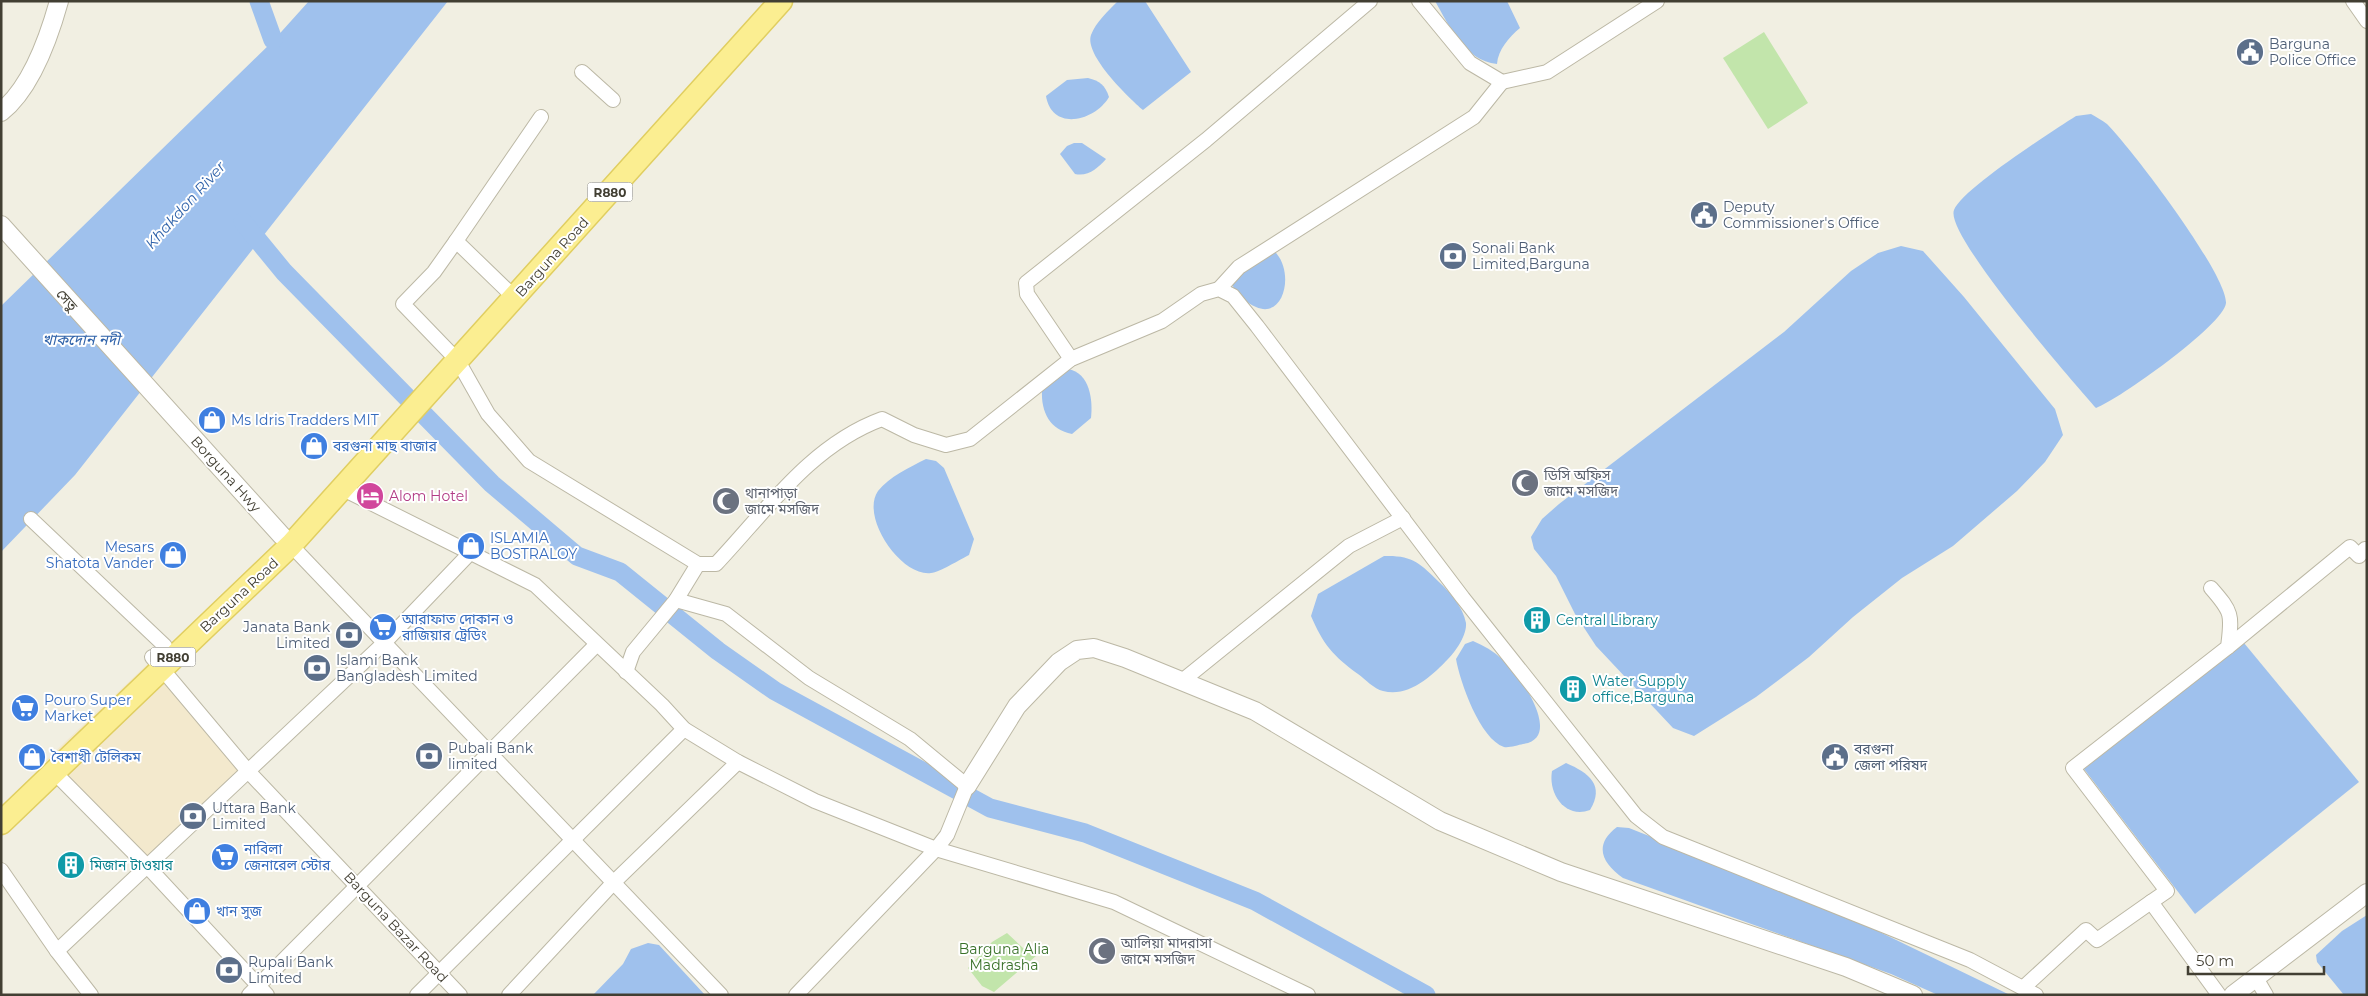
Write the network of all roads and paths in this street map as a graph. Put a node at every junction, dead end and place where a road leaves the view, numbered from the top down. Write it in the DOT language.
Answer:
graph roads {
  1 [pos="59,1"];
  2 [pos="781,1"];
  3 [pos="1370,1"];
  4 [pos="1419,1"];
  5 [pos="1657,1"];
  6 [pos="2353,1"];
  7 [pos="2367,21"];
  8 [pos="582,72"];
  9 [pos="1502,82"];
  10 [pos="613,100"];
  11 [pos="1,112"];
  12 [pos="541,117"];
  13 [pos="1,225"];
  14 [pos="456,241"];
  15 [pos="1219,289"];
  16 [pos="515,298"];
  17 [pos="1071,359"];
  18 [pos="458,361"];
  19 [pos="170,413"];
  20 [pos="343,489"];
  21 [pos="1403,518"];
  22 [pos="31,519"];
  23 [pos="287,541"];
  24 [pos="2367,551"];
  25 [pos="472,552"];
  26 [pos="698,564"];
  27 [pos="2211,588"];
  28 [pos="676,600"];
  29 [pos="384,642"];
  30 [pos="596,645"];
  31 [pos="2228,647"];
  32 [pos="159,657"];
  33 [pos="626,672"];
  34 [pos="1182,681"];
  35 [pos="684,729"];
  36 [pos="489,752"];
  37 [pos="738,762"];
  38 [pos="248,770"];
  39 [pos="54,772"];
  40 [pos="967,786"];
  41 [pos="1,810"];
  42 [pos="1,823"];
  43 [pos="572,841"];
  44 [pos="936,849"];
  45 [pos="148,867"];
  46 [pos="1,870"];
  47 [pos="614,882"];
  48 [pos="357,886"];
  49 [pos="2367,894"];
  50 [pos="2151,902"];
  51 [pos="57,951"];
  52 [pos="439,973"];
  53 [pos="2256,978"];
  54 [pos="258,992"];
  55 [pos="2029,992"];
  56 [pos="1299,993"];
  57 [pos="89,994"];
  58 [pos="417,995"];
  59 [pos="460,995"];
  60 [pos="510,995"];
  61 [pos="721,995"];
  62 [pos="796,995"];
  63 [pos="1913,995"];
  64 [pos="2219,995"];
  65 [pos="2233,995"];
  66 [pos="2266,995"];
  1 -- 11 [label="street"];
  2 -- 16 [label="main road, Barguna Road / R880"];
  3 -- 17 [label="street"];
  4 -- 9 [label="street"];
  5 -- 9 [label="street"];
  6 -- 7 [label="street"];
  8 -- 10 [label="street"];
  9 -- 15 [label="street"];
  12 -- 14 [label="street"];
  13 -- 19 [label="street, সেতু"];
  14 -- 16 [label="street"];
  14 -- 18 [label="street"];
  15 -- 17 [label="street"];
  15 -- 21 [label="street"];
  16 -- 18 [label="main road, Barguna Road / R880"];
  17 -- 26 [label="street"];
  18 -- 20 [label="main road, Barguna Road / R880"];
  18 -- 26 [label="street"];
  19 -- 23 [label="street, Borguna Hwy"];
  20 -- 23 [label="main road, Barguna Road / R880"];
  20 -- 25 [label="street"];
  21 -- 34 [label="street"];
  21 -- 55 [label="street"];
  22 -- 32 [label="street, Barguna Bazar Road"];
  23 -- 29 [label="street"];
  23 -- 32 [label="main road, Barguna Road / R880"];
  24 -- 31 [label="street"];
  25 -- 29 [label="street"];
  25 -- 30 [label="street"];
  26 -- 28 [label="street"];
  27 -- 31 [label="street"];
  28 -- 33 [label="street"];
  28 -- 40 [label="street"];
  29 -- 36 [label="street"];
  29 -- 38 [label="street"];
  30 -- 33 [label="street"];
  30 -- 36 [label="street"];
  31 -- 50 [label="street"];
  32 -- 38 [label="street, Barguna Bazar Road"];
  32 -- 39 [label="main road, Barguna Road / R880"];
  32 -- 41 [label="main road, Barguna Road / R880"];
  33 -- 35 [label="street"];
  34 -- 40 [label="street"];
  34 -- 63 [label="street"];
  35 -- 37 [label="street"];
  35 -- 43 [label="street"];
  36 -- 43 [label="street"];
  36 -- 48 [label="street"];
  37 -- 44 [label="street"];
  37 -- 47 [label="street"];
  38 -- 45 [label="street"];
  38 -- 48 [label="street, Barguna Bazar Road"];
  39 -- 42 [label="main road, Barguna Road / R880"];
  39 -- 45 [label="street"];
  40 -- 44 [label="street"];
  43 -- 47 [label="street"];
  43 -- 52 [label="street"];
  44 -- 56 [label="street"];
  44 -- 62 [label="street"];
  45 -- 51 [label="street"];
  45 -- 54 [label="street"];
  46 -- 51 [label="street"];
  47 -- 60 [label="street"];
  47 -- 61 [label="street"];
  48 -- 52 [label="street, Barguna Bazar Road"];
  48 -- 54 [label="street"];
  49 -- 53 [label="street"];
  50 -- 55 [label="street"];
  50 -- 64 [label="street"];
  51 -- 57 [label="street"];
  52 -- 58 [label="street"];
  52 -- 59 [label="street, Barguna Bazar Road"];
  53 -- 65 [label="street"];
  53 -- 66 [label="street"];
}
